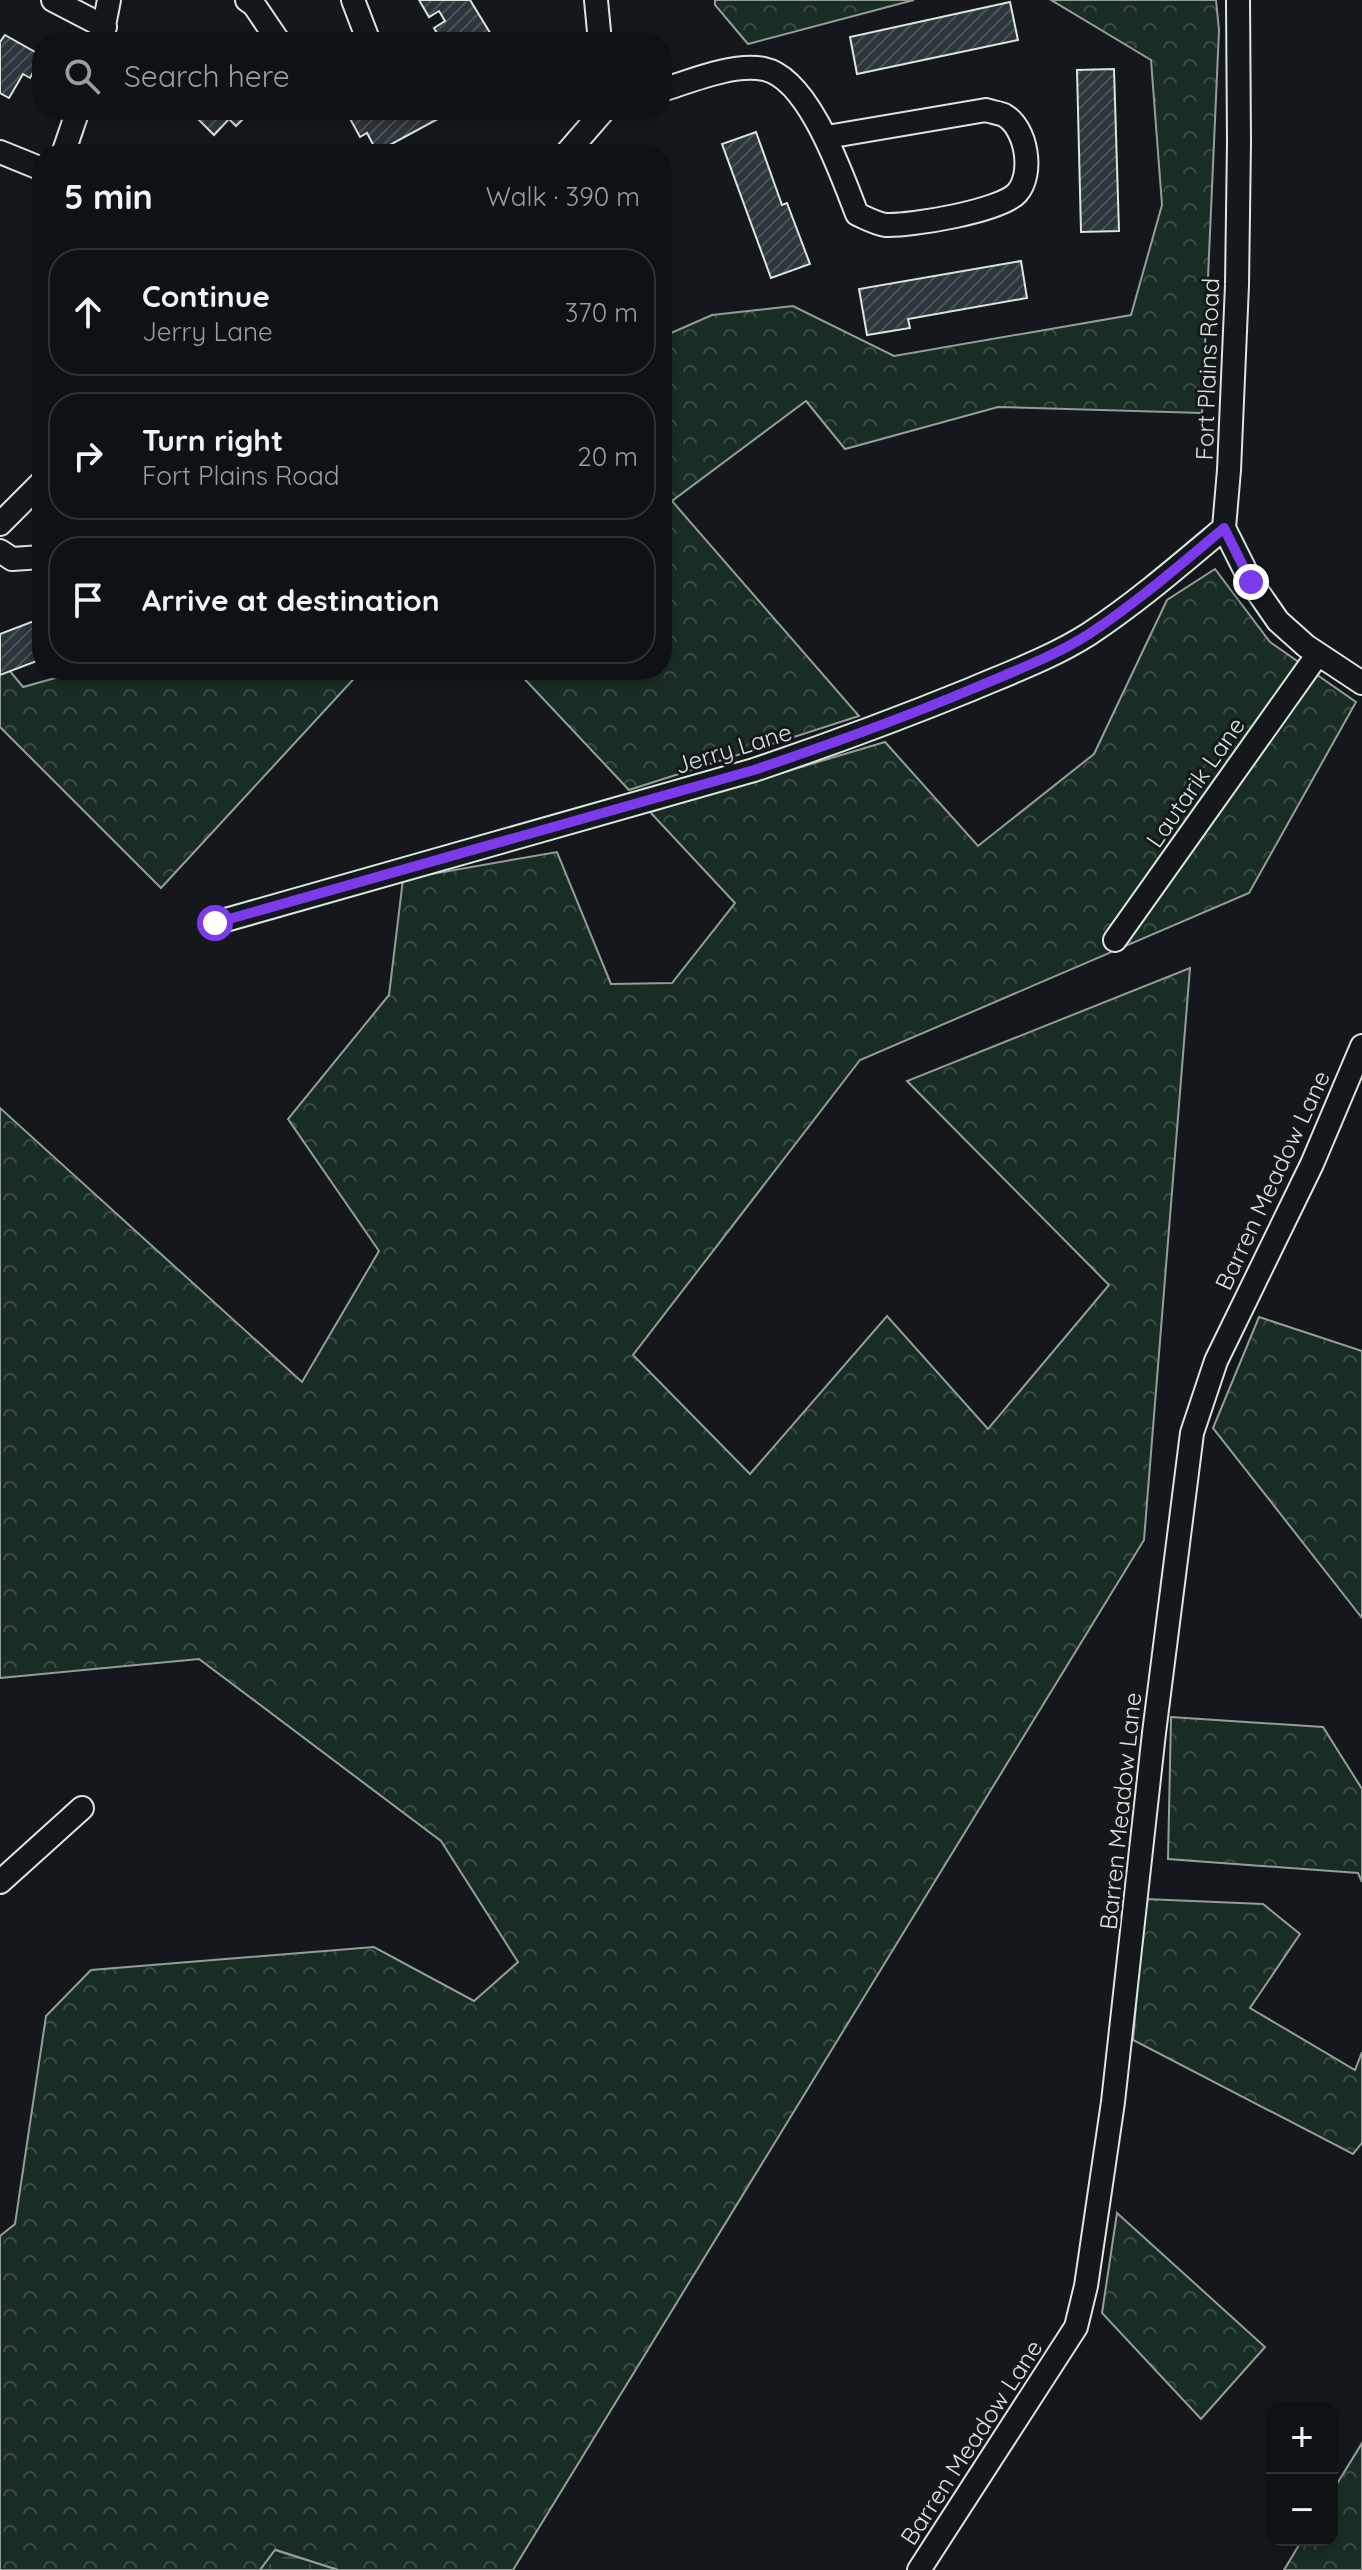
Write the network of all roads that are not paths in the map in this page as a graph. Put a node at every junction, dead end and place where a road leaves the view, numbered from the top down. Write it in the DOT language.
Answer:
graph roads {
  1 [pos="53,0"];
  2 [pos="109,0"];
  3 [pos="353,0"];
  4 [pos="596,0"];
  5 [pos="1238,0"];
  6 [pos="252,2"];
  7 [pos="99,32"];
  8 [pos="104,32"];
  9 [pos="272,32"];
  10 [pos="365,32"];
  11 [pos="599,32"];
  12 [pos="672,87"];
  13 [pos="75,120"];
  14 [pos="595,120"];
  15 [pos="827,137"];
  16 [pos="66,144"];
  17 [pos="575,144"];
  18 [pos="0,152"];
  19 [pos="32,165"];
  20 [pos="32,492"];
  21 [pos="0,524"];
  22 [pos="1224,528"];
  23 [pos="0,551"];
  24 [pos="32,558"];
  25 [pos="1318,654"];
  26 [pos="1362,683"];
  27 [pos="215,923"];
  28 [pos="1115,940"];
  29 [pos="1362,1046"];
  30 [pos="82,1808"];
  31 [pos="0,1882"];
  32 [pos="919,2570"];
  1 -- 7 [label="street"];
  2 -- 8 [label="street"];
  3 -- 10 [label="street"];
  4 -- 11 [label="street"];
  5 -- 22 [label="street, Fort Plains Road"];
  6 -- 9 [label="street"];
  12 -- 15 [label="street"];
  13 -- 16 [label="street"];
  14 -- 17 [label="street"];
  15 -- 15 [label="street"];
  18 -- 19 [label="street"];
  20 -- 21 [label="street"];
  22 -- 25 [label="street"];
  22 -- 27 [label="street, Jerry Lane"];
  23 -- 24 [label="street"];
  25 -- 26 [label="street"];
  25 -- 28 [label="street, Lautarik Lane"];
  29 -- 32 [label="street, Barren Meadow Lane"];
  30 -- 31 [label="street"];
}
